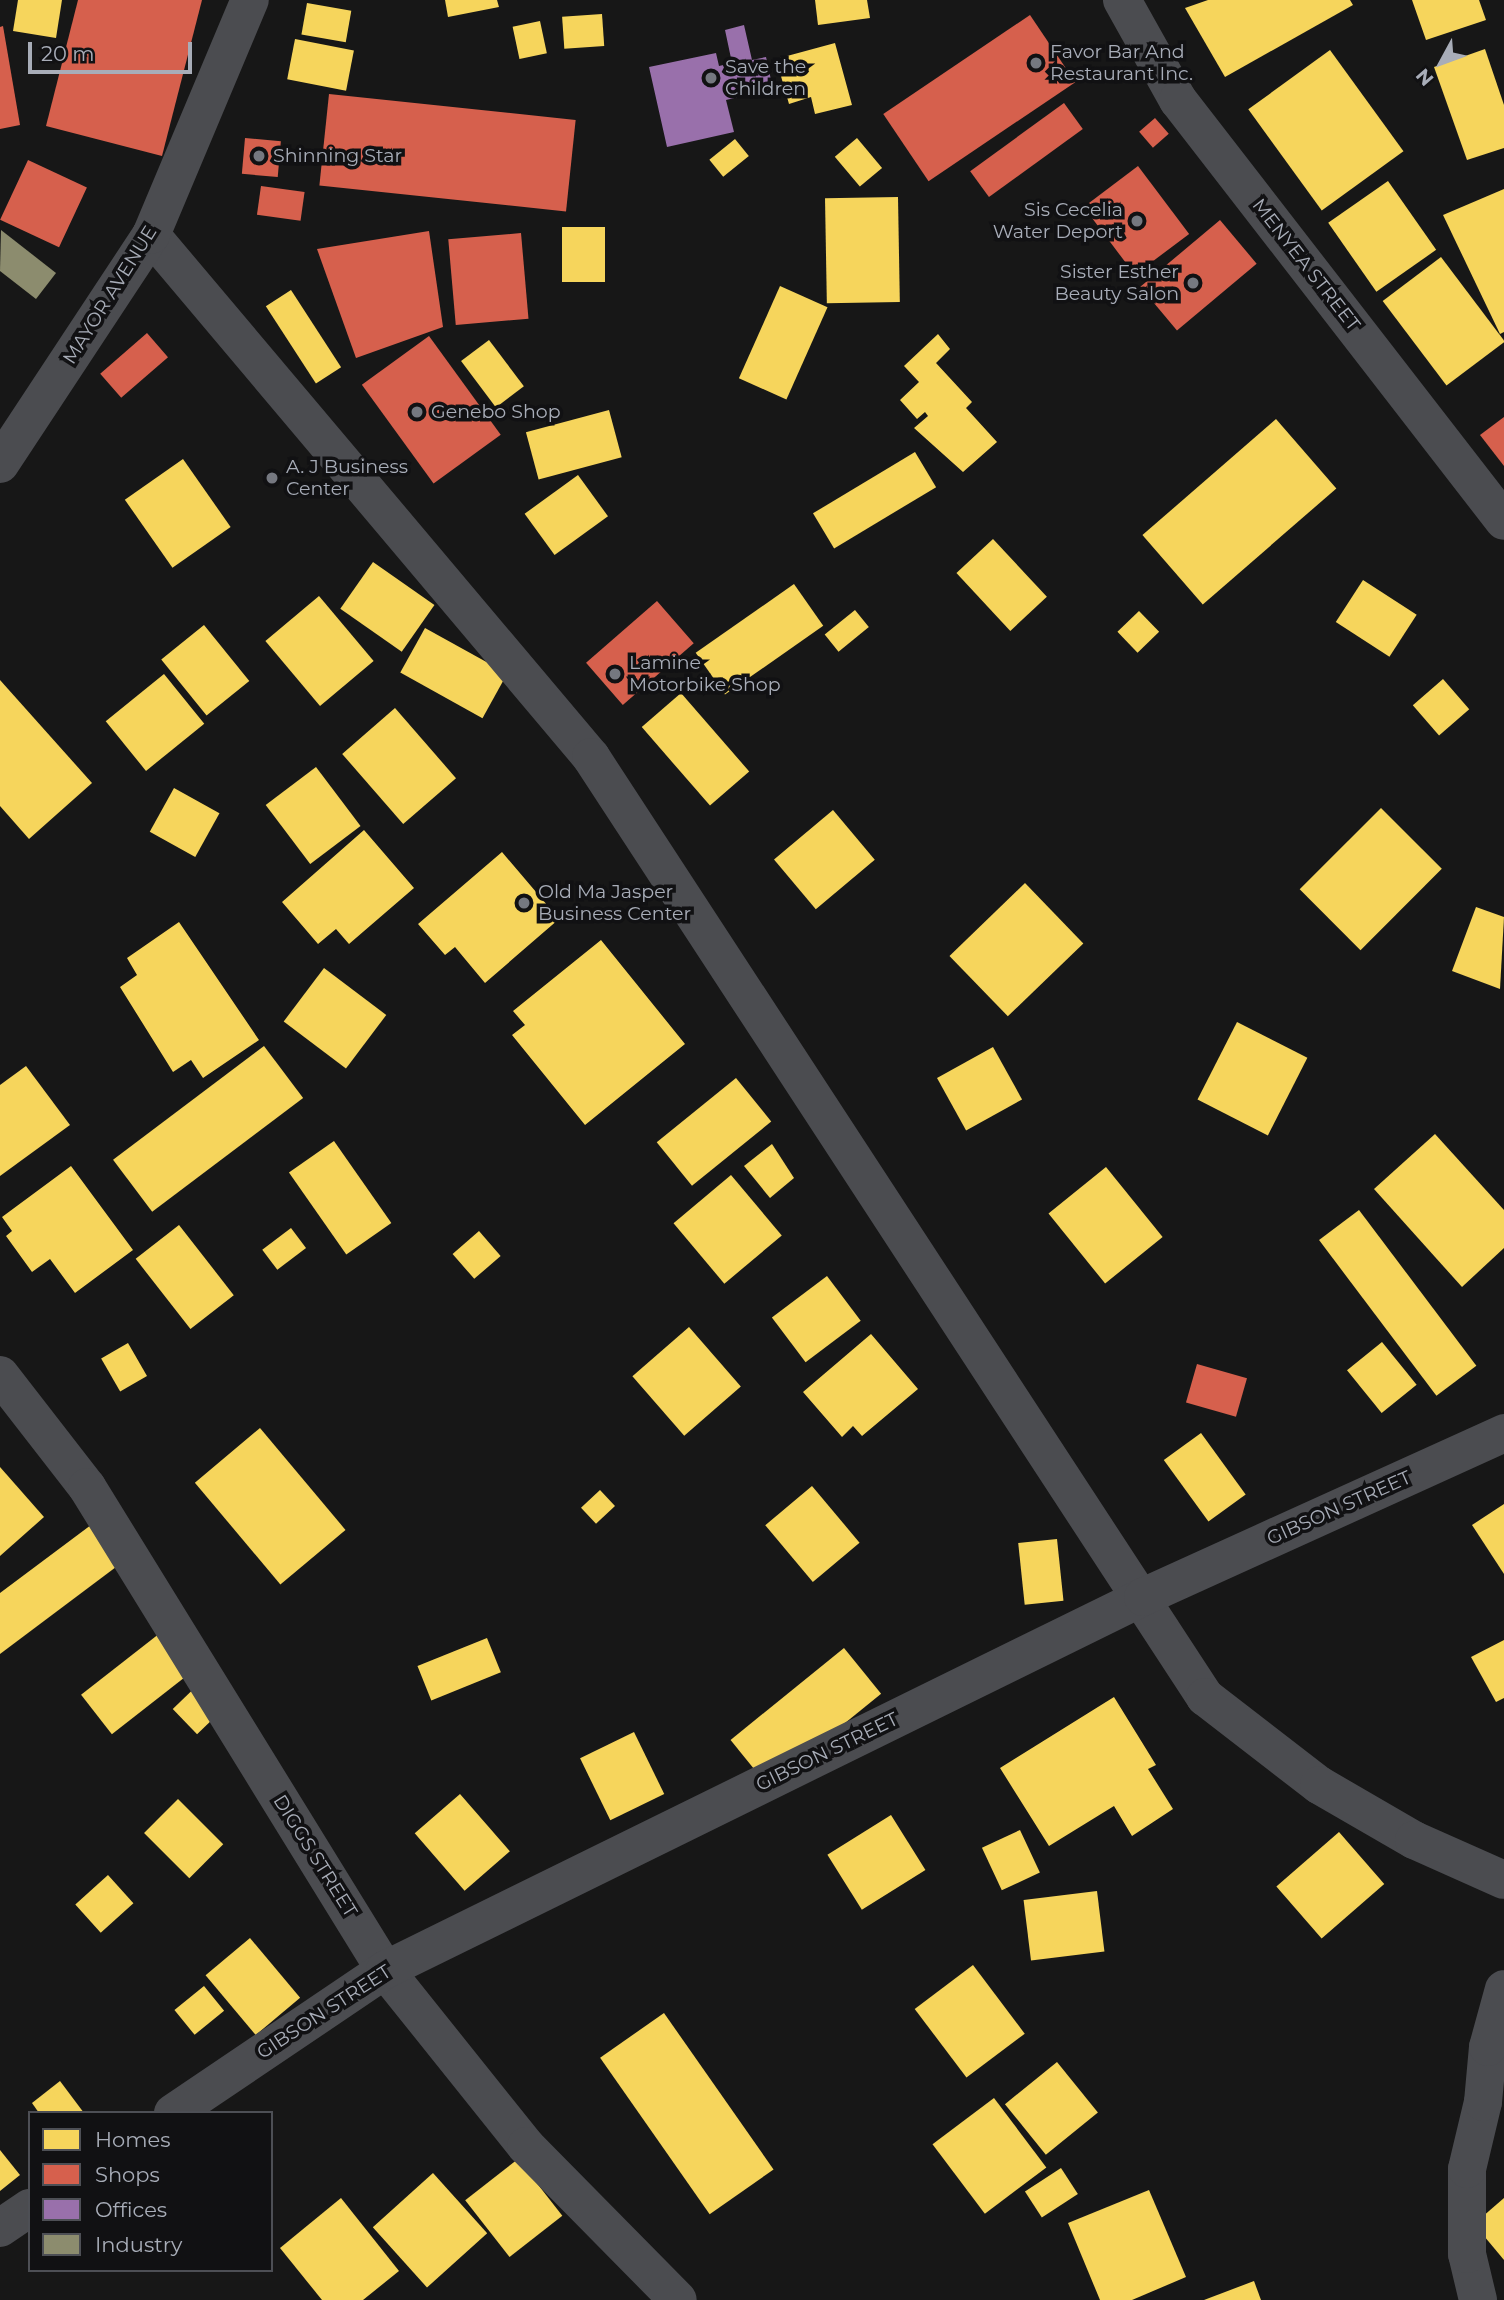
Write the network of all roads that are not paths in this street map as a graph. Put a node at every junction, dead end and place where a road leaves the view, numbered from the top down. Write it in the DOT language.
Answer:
graph roads {
  1 [pos="250,0"];
  2 [pos="1122,0"];
  3 [pos="151,235"];
  4 [pos="0,464"];
  5 [pos="1504,521"];
  6 [pos="0,1375"];
  7 [pos="1504,1433"];
  8 [pos="1143,1597"];
  9 [pos="1504,1880"];
  10 [pos="385,1970"];
  11 [pos="1504,1989"];
  12 [pos="176,2111"];
  13 [pos="28,2209"];
  14 [pos="0,2228"];
  15 [pos="678,2300"];
  16 [pos="1478,2300"];
  1 -- 3 [label="street, MAYOR AVENUE"];
  2 -- 5 [label="street, MENYEA STREET"];
  3 -- 4 [label="street, MAYOR AVENUE"];
  3 -- 8 [label="street"];
  6 -- 10 [label="street, DIGGS STREET"];
  7 -- 8 [label="street, GIBSON STREET"];
  8 -- 9 [label="street"];
  8 -- 10 [label="street, GIBSON STREET"];
  10 -- 12 [label="street, GIBSON STREET"];
  10 -- 15 [label="street, DIGGS STREET"];
  11 -- 16 [label="street"];
  13 -- 14 [label="street"];
}
